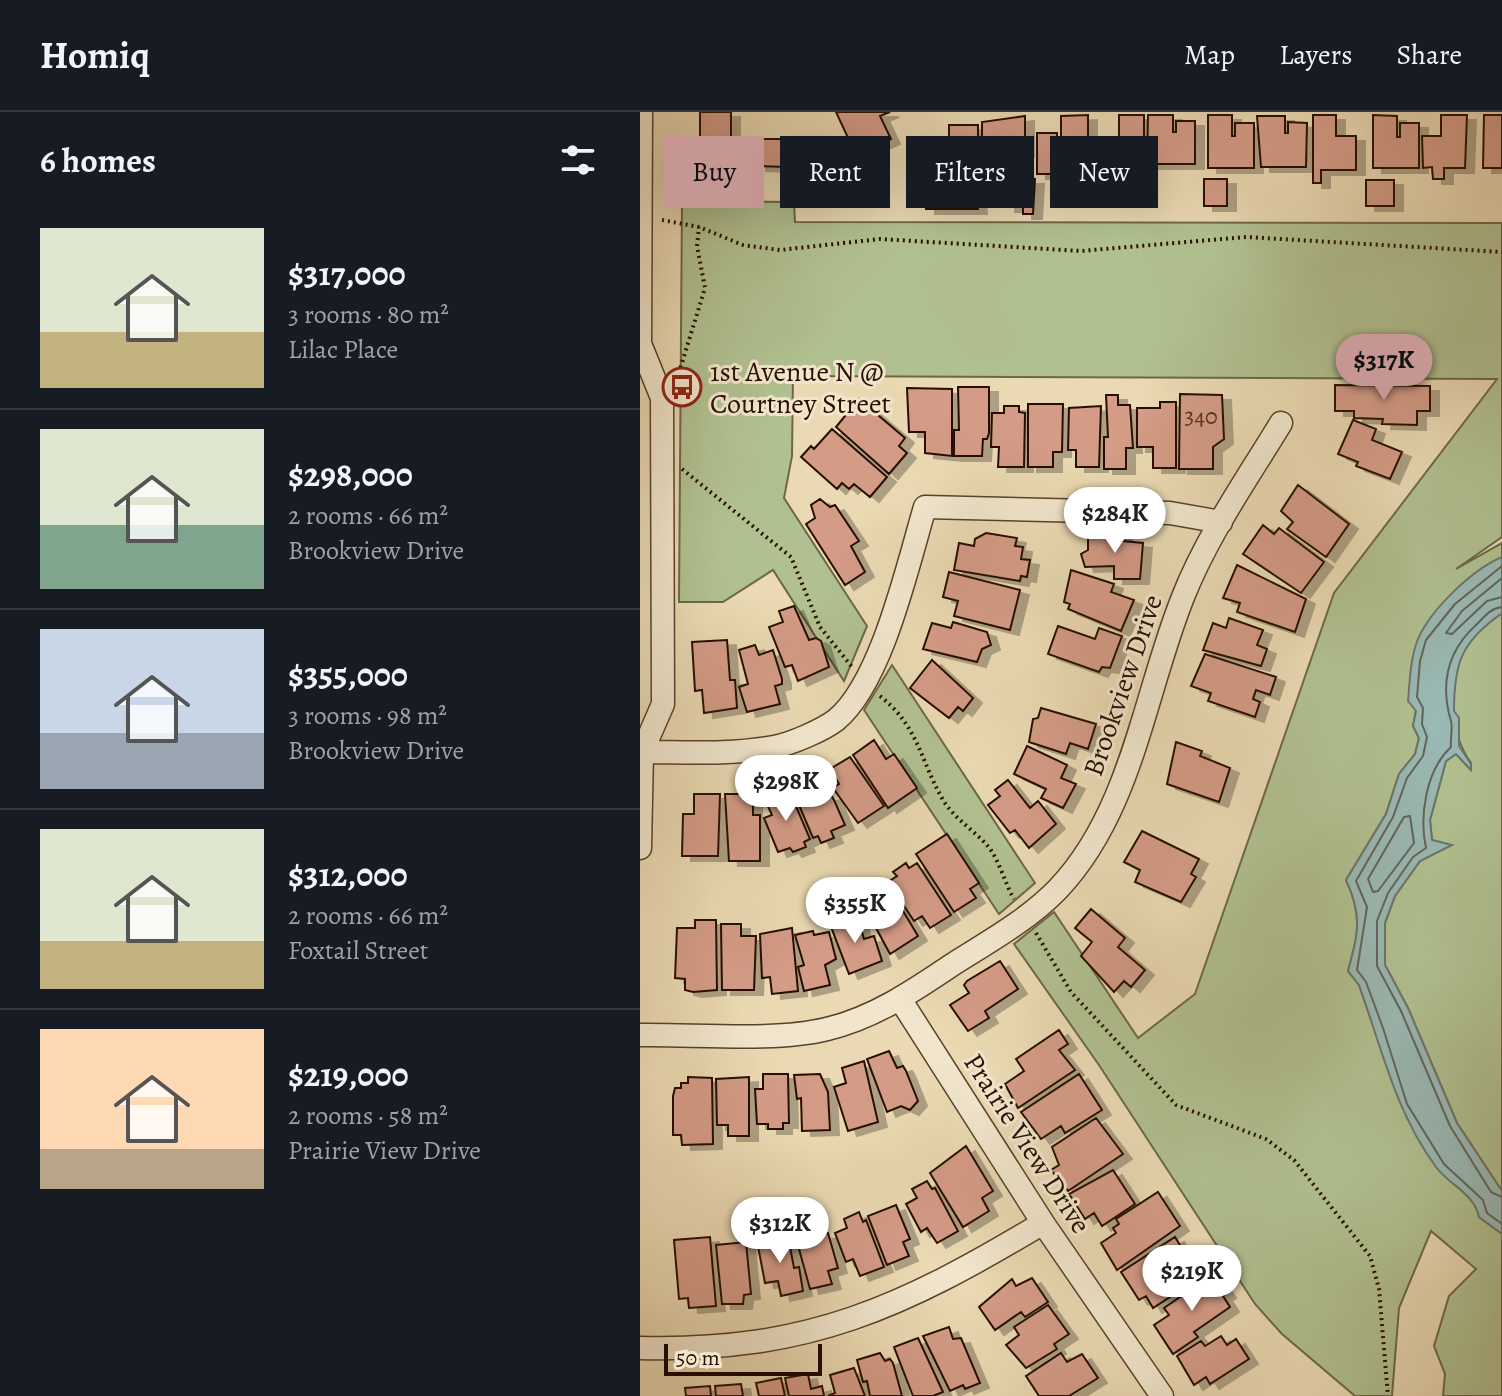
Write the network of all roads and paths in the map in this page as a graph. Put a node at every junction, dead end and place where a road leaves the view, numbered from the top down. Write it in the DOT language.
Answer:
graph roads {
  1 [pos="641,112"];
  2 [pos="642,218"];
  3 [pos="699,227"];
  4 [pos="1502,252"];
  5 [pos="640,347"];
  6 [pos="676,382"];
  7 [pos="1281,423"];
  8 [pos="1221,522"];
  9 [pos="641,750"];
  10 [pos="640,848"];
  11 [pos="900,999"];
  12 [pos="640,1035"];
  13 [pos="1043,1223"];
  14 [pos="640,1348"];
  15 [pos="1162,1396"];
  1 -- 2 [label="street"];
  2 -- 3 [label="path"];
  2 -- 5 [label="street"];
  3 -- 4 [label="path"];
  3 -- 6 [label="path"];
  5 -- 9 [label="street"];
  7 -- 8 [label="street, Brookview Drive"];
  8 -- 9 [label="street"];
  8 -- 11 [label="street, Brookview Drive"];
  9 -- 10 [label="street"];
  11 -- 12 [label="street, Brookview Drive"];
  11 -- 13 [label="street, Prairie View Drive"];
  13 -- 14 [label="street"];
  13 -- 15 [label="street, Prairie View Drive"];
}
